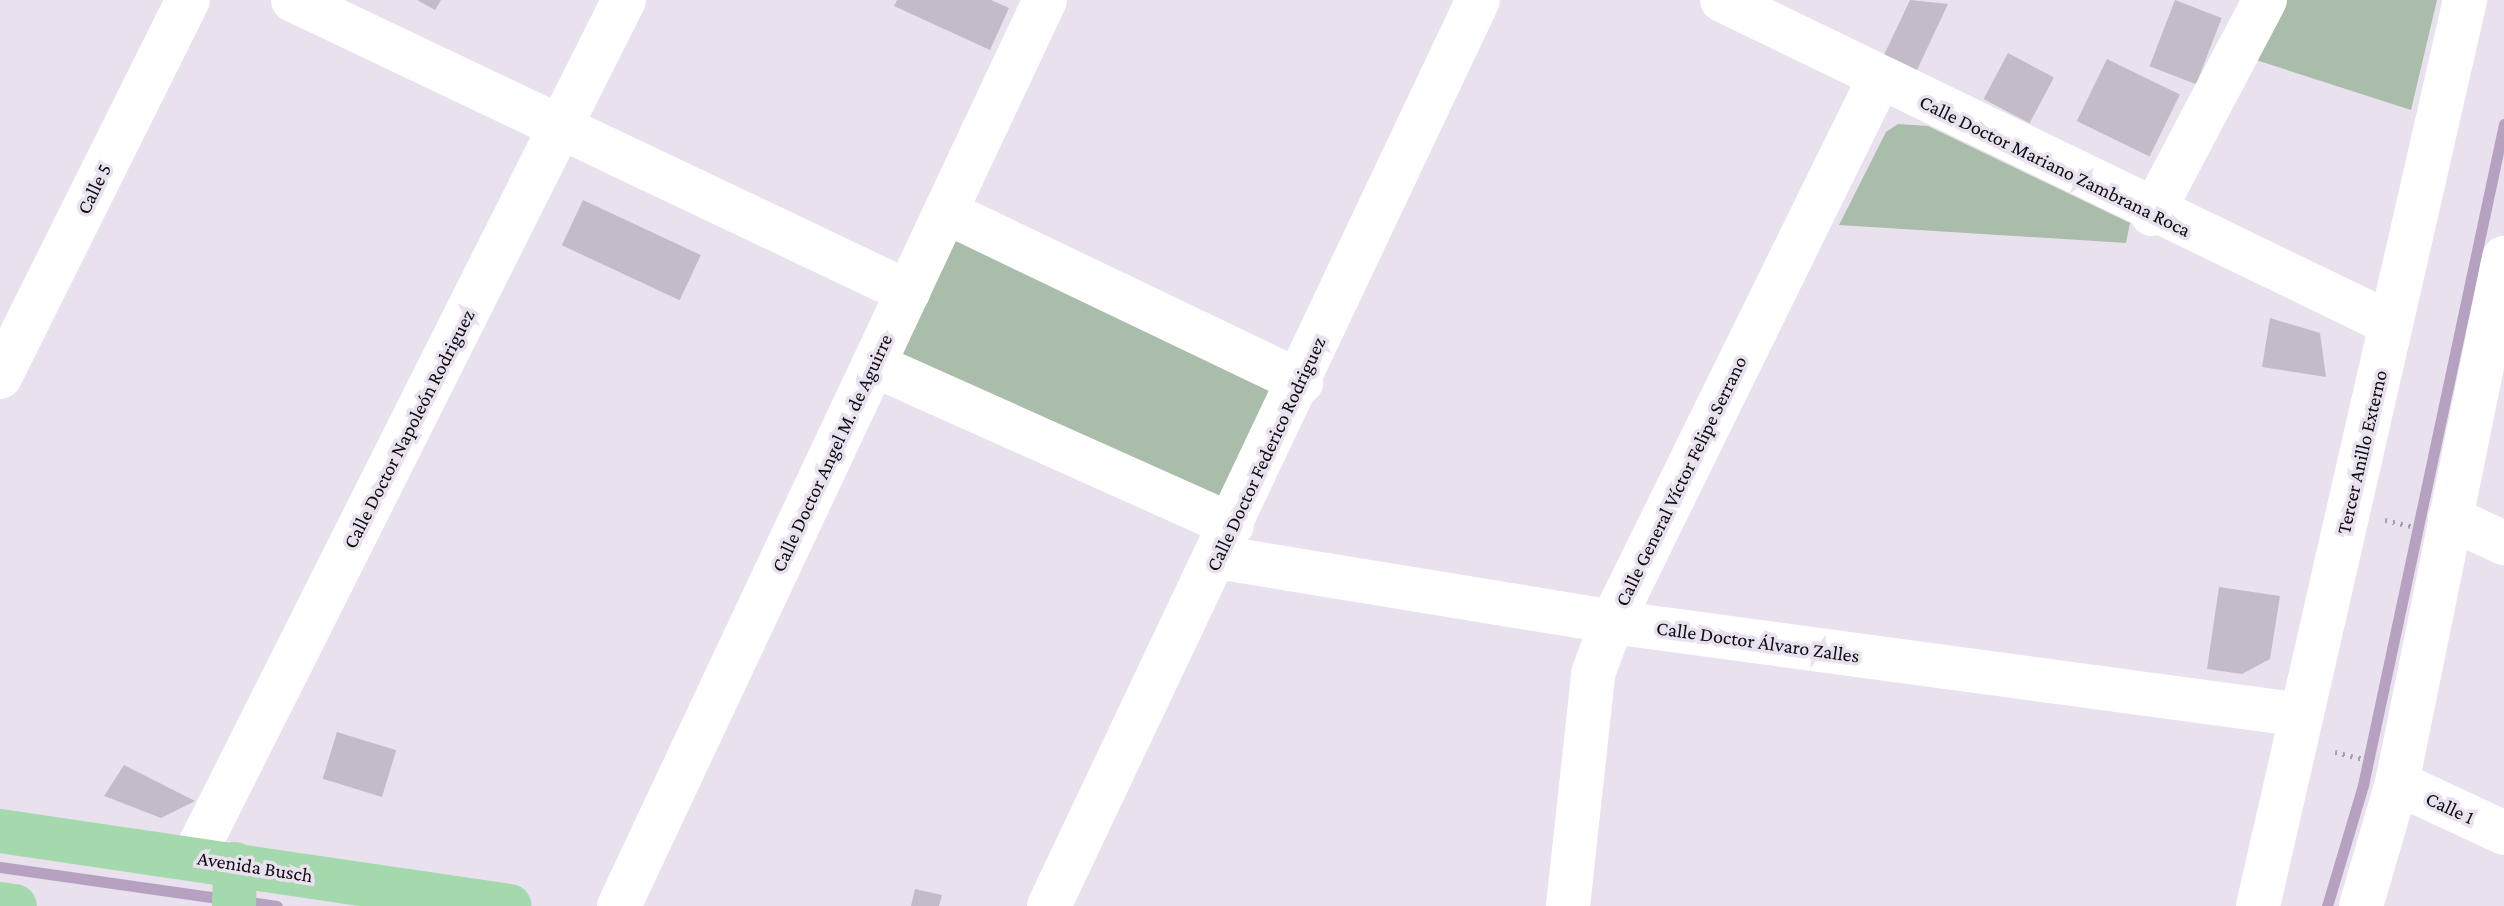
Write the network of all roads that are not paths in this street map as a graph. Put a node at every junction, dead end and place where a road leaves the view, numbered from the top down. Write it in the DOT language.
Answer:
graph roads {
  1 [pos="188,0"];
  2 [pos="293,0"];
  3 [pos="624,0"];
  4 [pos="1045,0"];
  5 [pos="1478,0"];
  6 [pos="1722,0"];
  7 [pos="2265,0"];
  8 [pos="2465,0"];
  9 [pos="1878,81"];
  10 [pos="561,127"];
  11 [pos="946,212"];
  12 [pos="2152,214"];
  13 [pos="2504,258"];
  14 [pos="908,292"];
  15 [pos="2391,324"];
  16 [pos="874,365"];
  17 [pos="0,377"];
  18 [pos="1301,382"];
  19 [pos="2450,518"];
  20 [pos="1224,541"];
  21 [pos="2504,543"];
  22 [pos="1612,622"];
  23 [pos="2302,715"];
  24 [pos="2397,783"];
  25 [pos="0,831"];
  26 [pos="2504,833"];
  27 [pos="224,876"];
  28 [pos="0,904"];
  29 [pos="15,906"];
  30 [pos="510,906"];
  31 [pos="619,906"];
  32 [pos="1049,906"];
  33 [pos="1568,906"];
  34 [pos="2258,906"];
  35 [pos="2361,906"];
  1 -- 17 [label="street, Calle 5"];
  2 -- 10 [label="street"];
  3 -- 10 [label="street, Calle Doctor Napoleón Rodriguez"];
  4 -- 11 [label="street, Calle Doctor Angel M. de Aguirre"];
  5 -- 18 [label="street, Calle Doctor Federico Rodriguez"];
  6 -- 9 [label="street, Calle Doctor Mariano Zambrana Roca"];
  7 -- 12 [label="street"];
  8 -- 15 [label="street, Tercer Anillo Externo"];
  9 -- 12 [label="street, Calle Doctor Mariano Zambrana Roca"];
  9 -- 22 [label="street, Calle General Víctor Felipe Serrano"];
  10 -- 14 [label="street"];
  10 -- 27 [label="street, Calle Doctor Napoleón Rodriguez"];
  11 -- 14 [label="street, Calle Doctor Angel M. de Aguirre"];
  11 -- 18 [label="street"];
  12 -- 15 [label="street, Calle Doctor Mariano Zambrana Roca"];
  13 -- 19 [label="street"];
  14 -- 16 [label="street, Calle Doctor Angel M. de Aguirre"];
  15 -- 23 [label="street, Tercer Anillo Externo"];
  16 -- 20 [label="street, Calle Doctor Álvaro Zalles"];
  16 -- 31 [label="street, Calle Doctor Angel M. de Aguirre"];
  18 -- 20 [label="street, Calle Doctor Federico Rodriguez"];
  19 -- 21 [label="street"];
  19 -- 24 [label="street"];
  20 -- 22 [label="street, Calle Doctor Álvaro Zalles"];
  20 -- 32 [label="street, Calle Doctor Federico Rodriguez"];
  22 -- 23 [label="street, Calle Doctor Álvaro Zalles"];
  22 -- 33 [label="street, Calle General Víctor Felipe Serrano"];
  23 -- 34 [label="street, Tercer Anillo Externo"];
  24 -- 26 [label="street, Calle 1"];
  24 -- 35 [label="street"];
  25 -- 27 [label="main road, Avenida Busch"];
  27 -- 30 [label="main road, Avenida Busch"];
  28 -- 29 [label="main road"];
}
